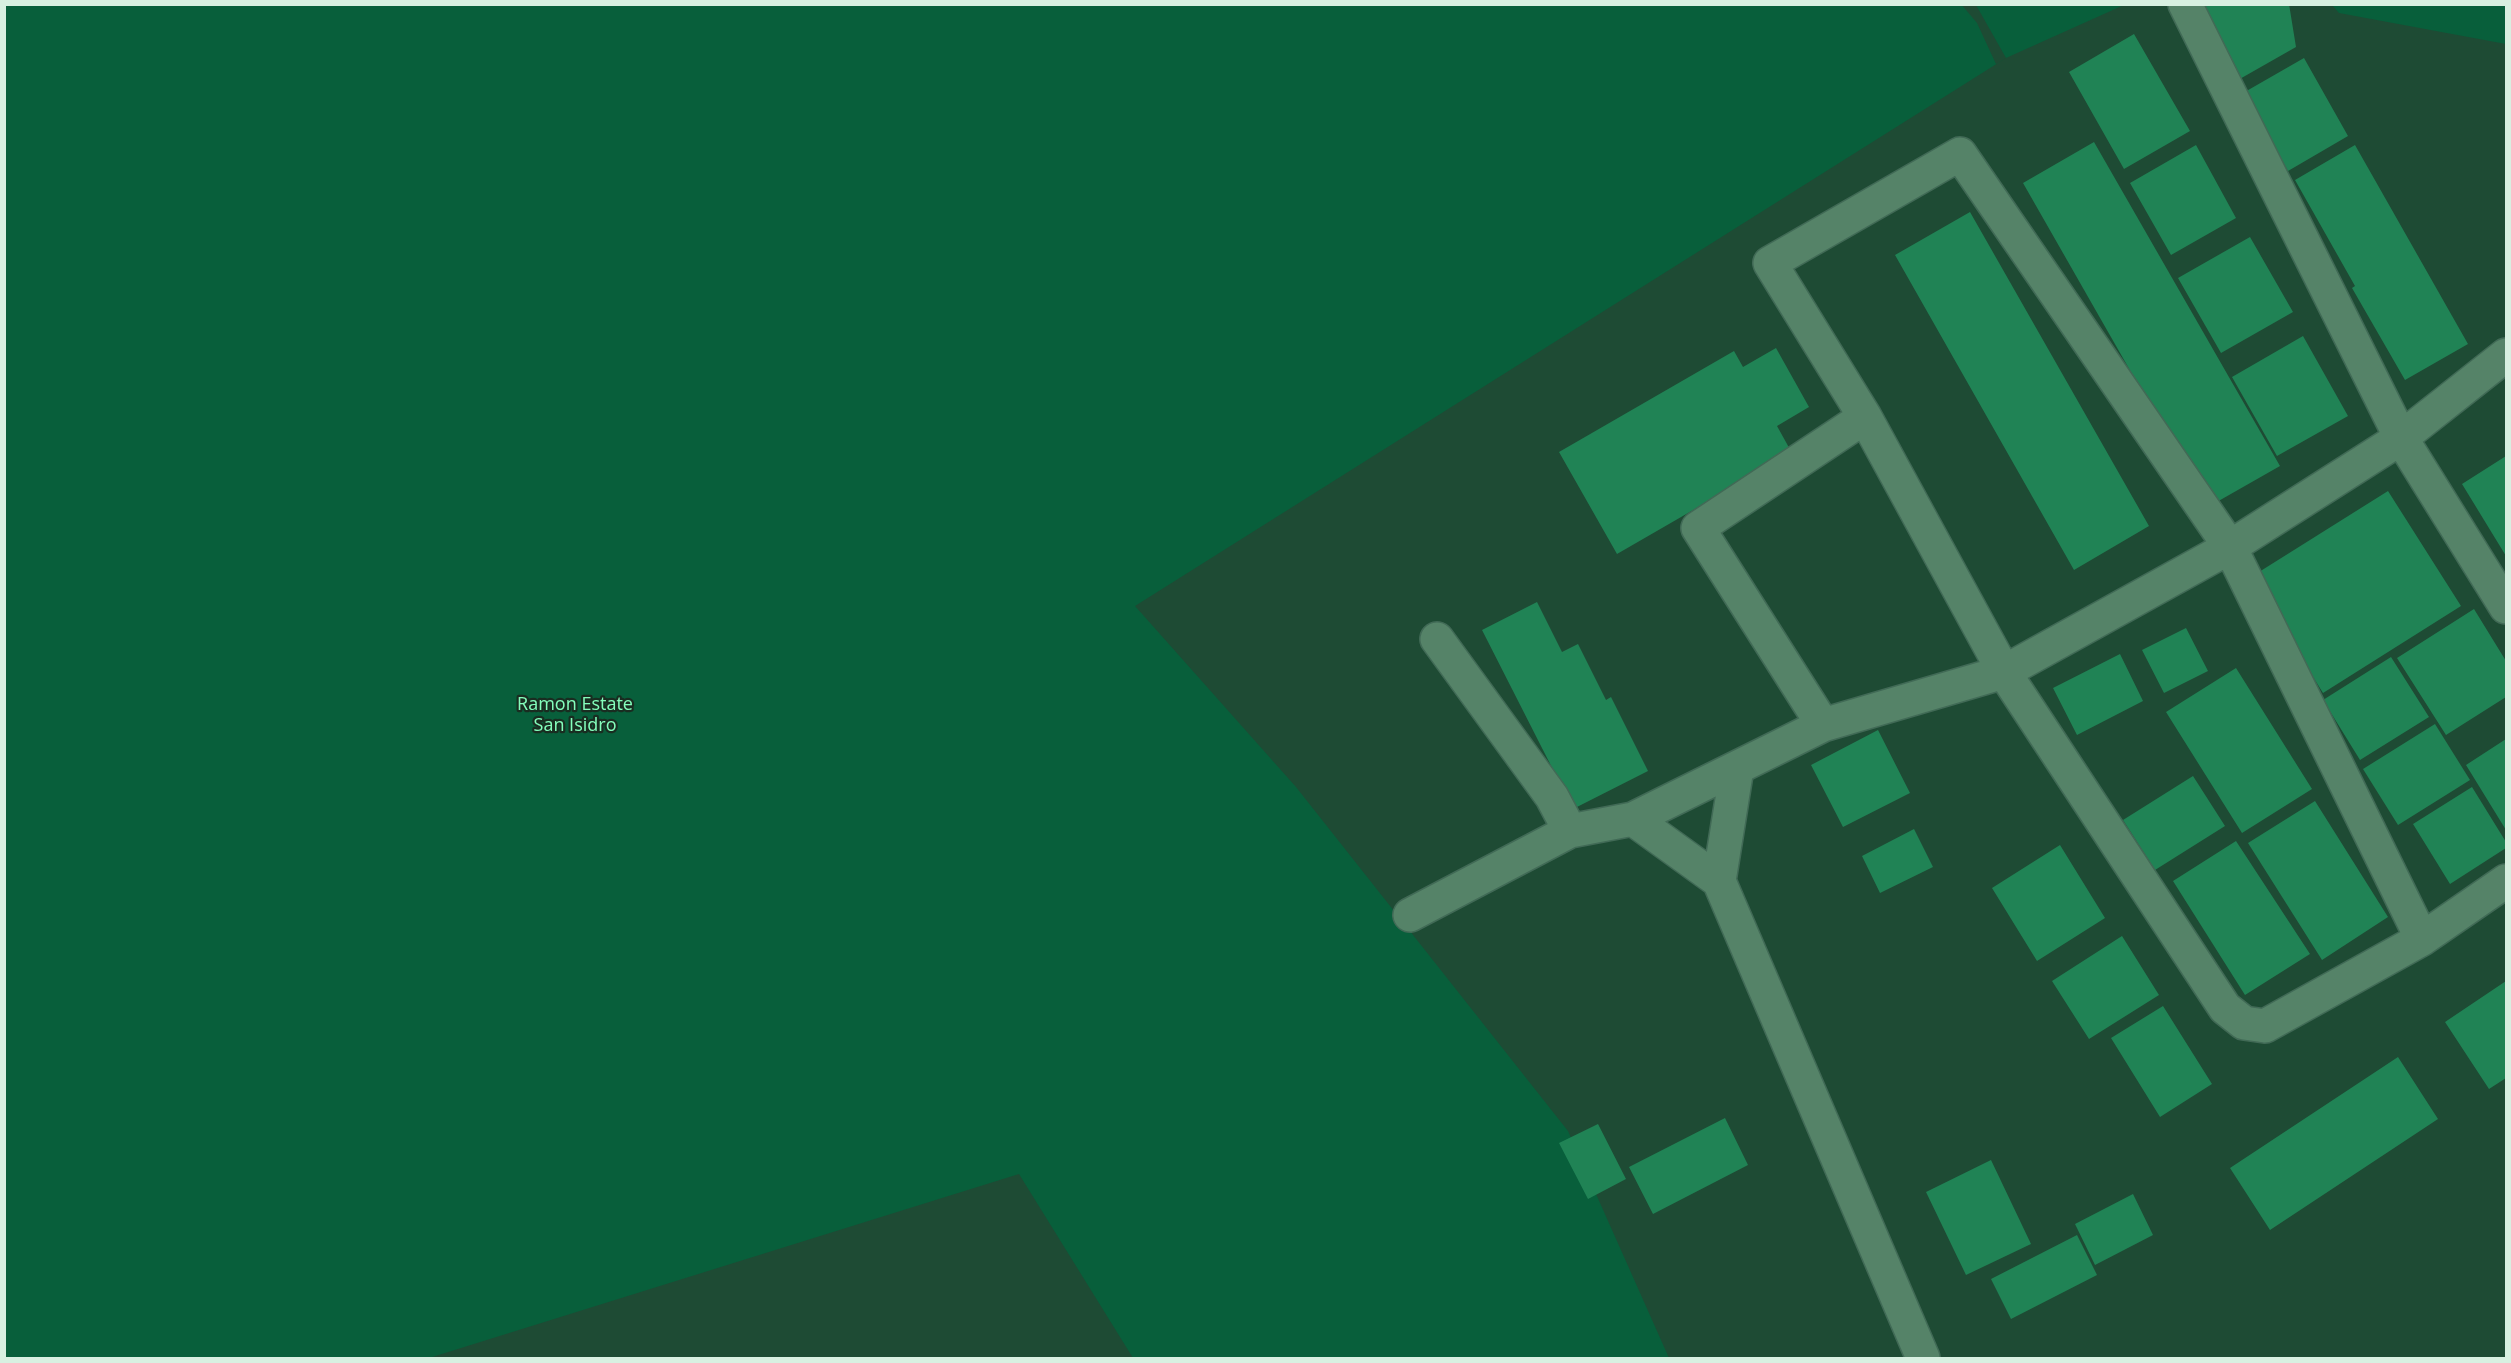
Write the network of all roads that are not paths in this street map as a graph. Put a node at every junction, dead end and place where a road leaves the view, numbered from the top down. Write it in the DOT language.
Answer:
graph roads {
  1 [pos="2185,4"];
  2 [pos="2506,355"];
  3 [pos="1865,417"];
  4 [pos="2401,438"];
  5 [pos="2230,547"];
  6 [pos="2506,607"];
  7 [pos="1437,639"];
  8 [pos="2004,672"];
  9 [pos="1823,725"];
  10 [pos="1737,768"];
  11 [pos="1633,819"];
  12 [pos="1570,831"];
  13 [pos="1719,881"];
  14 [pos="2506,881"];
  15 [pos="1410,915"];
  16 [pos="2422,939"];
  17 [pos="1923,1359"];
  1 -- 4 [label="street"];
  2 -- 4 [label="street"];
  3 -- 5 [label="street"];
  3 -- 8 [label="street"];
  3 -- 9 [label="street"];
  4 -- 5 [label="street"];
  4 -- 6 [label="street"];
  5 -- 8 [label="street"];
  5 -- 16 [label="street"];
  7 -- 12 [label="street"];
  8 -- 9 [label="street"];
  8 -- 16 [label="street"];
  9 -- 10 [label="street"];
  10 -- 11 [label="street"];
  10 -- 13 [label="street"];
  11 -- 12 [label="street"];
  11 -- 13 [label="street"];
  12 -- 15 [label="street"];
  13 -- 17 [label="street"];
  14 -- 16 [label="street"];
}
